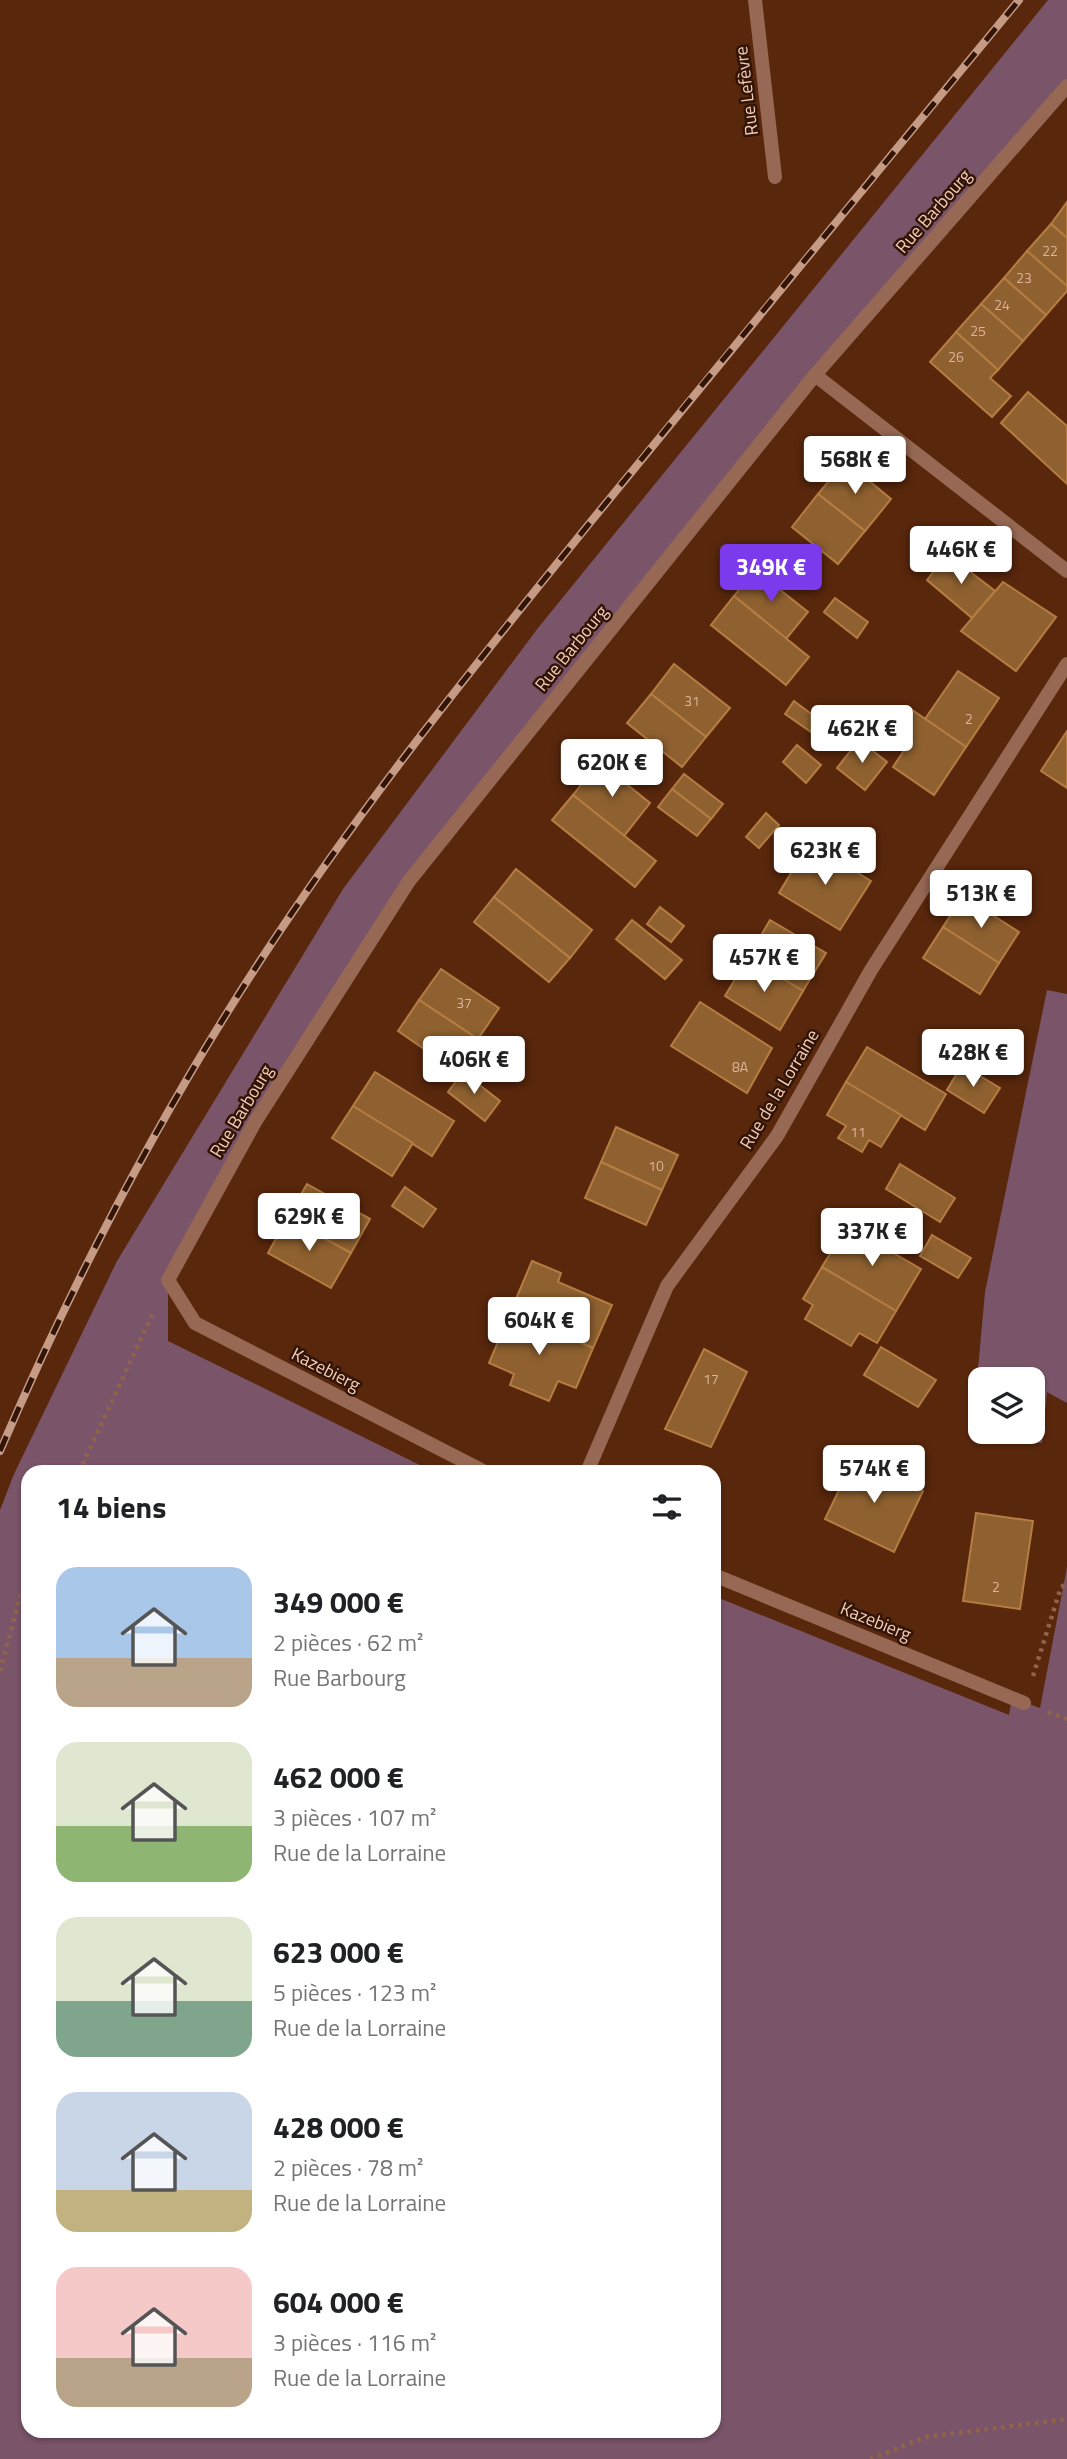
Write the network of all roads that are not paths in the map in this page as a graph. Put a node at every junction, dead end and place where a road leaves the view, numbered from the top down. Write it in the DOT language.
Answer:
graph roads {
  1 [pos="755,0"];
  2 [pos="1067,86"];
  3 [pos="775,177"];
  4 [pos="816,375"];
  5 [pos="1067,571"];
  6 [pos="1067,664"];
  7 [pos="168,1280"];
  8 [pos="471,1465"];
  9 [pos="590,1465"];
  10 [pos="721,1578"];
  11 [pos="1024,1703"];
  1 -- 3 [label="street, Rue Lefèvre"];
  2 -- 4 [label="street, Rue Barbourg"];
  4 -- 5 [label="street"];
  4 -- 7 [label="street, Rue Barbourg"];
  6 -- 9 [label="street, Rue de la Lorraine"];
  7 -- 8 [label="street, Kazebierg"];
  10 -- 11 [label="street, Kazebierg"];
}
